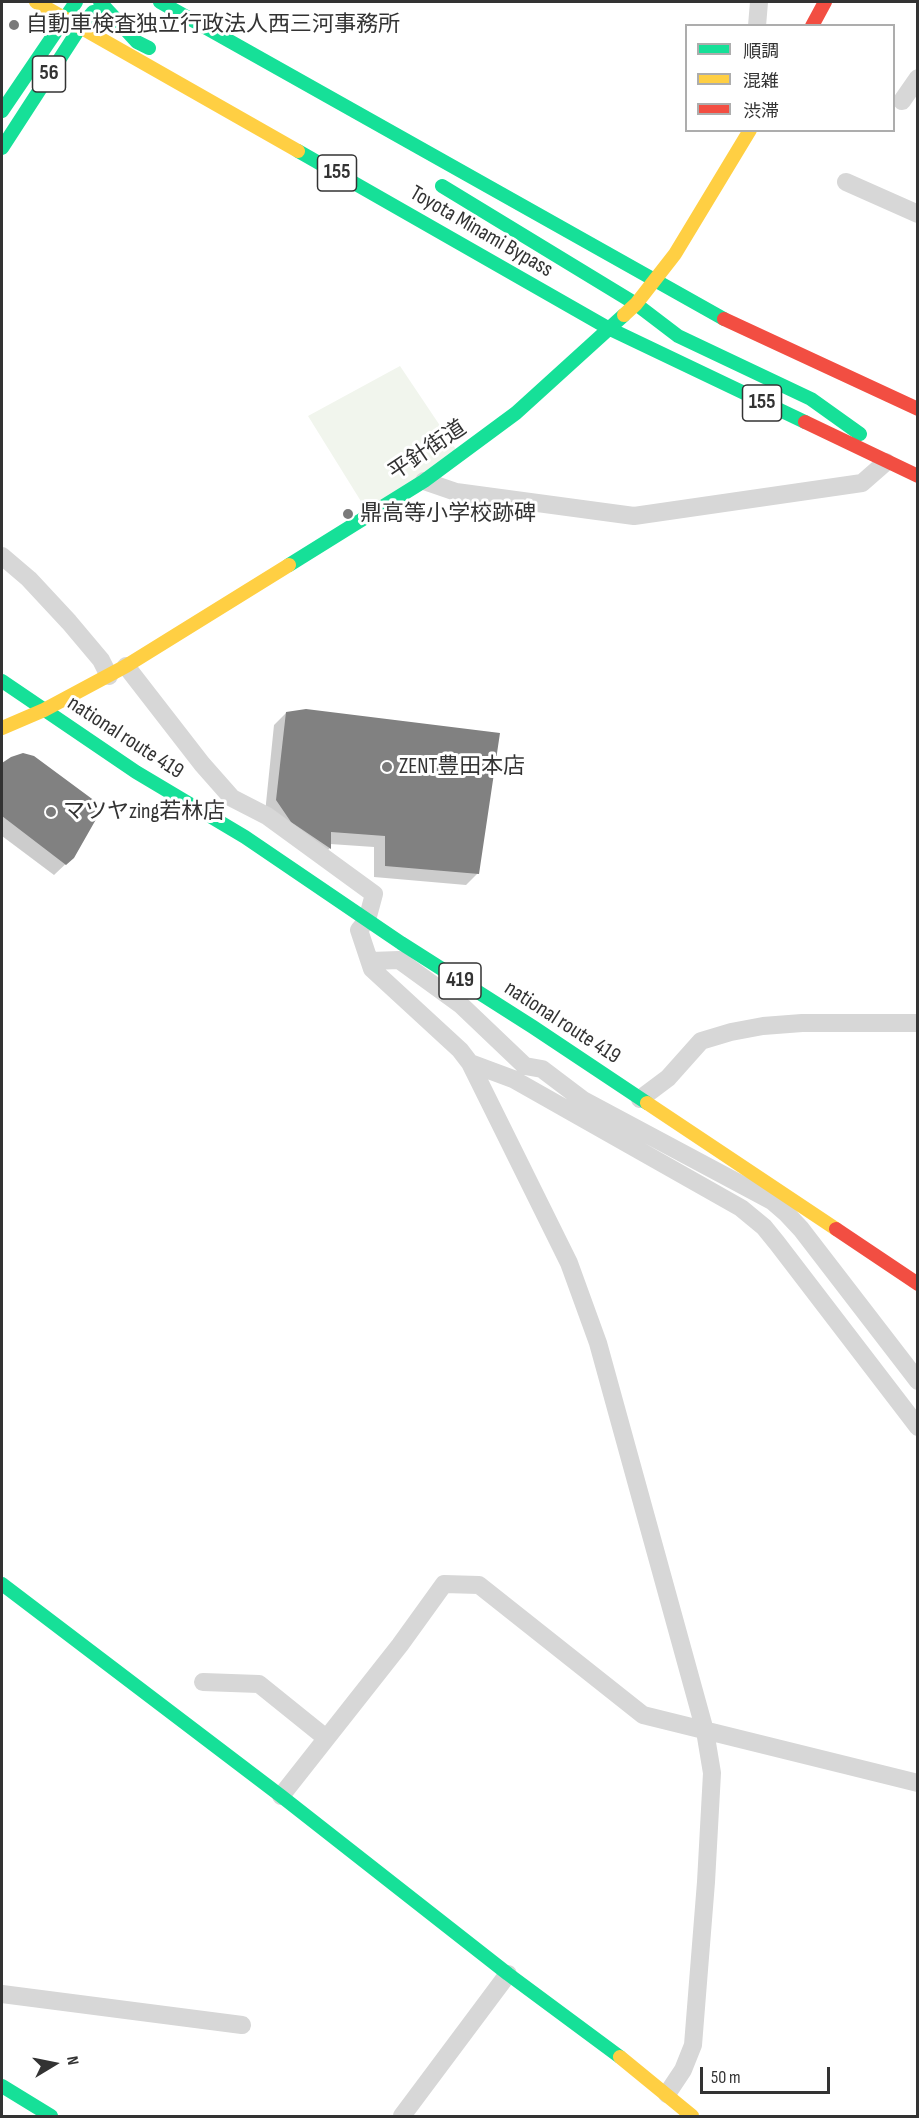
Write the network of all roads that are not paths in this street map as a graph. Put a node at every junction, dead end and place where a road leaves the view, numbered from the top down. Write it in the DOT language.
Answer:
graph roads {
  1 [pos="36,2"];
  2 [pos="78,2"];
  3 [pos="100,2"];
  4 [pos="160,2"];
  5 [pos="759,2"];
  6 [pos="825,2"];
  7 [pos="66,18"];
  8 [pos="758,24"];
  9 [pos="813,24"];
  10 [pos="81,26"];
  11 [pos="158,54"];
  12 [pos="918,78"];
  13 [pos="904,102"];
  14 [pos="2,111"];
  15 [pos="352,111"];
  16 [pos="749,132"];
  17 [pos="2,148"];
  18 [pos="396,150"];
  19 [pos="434,180"];
  20 [pos="846,182"];
  21 [pos="404,195"];
  22 [pos="918,214"];
  23 [pos="503,268"];
  24 [pos="654,281"];
  25 [pos="636,304"];
  26 [pos="608,328"];
  27 [pos="918,409"];
  28 [pos="886,462"];
  29 [pos="918,476"];
  30 [pos="424,481"];
  31 [pos="2,555"];
  32 [pos="126,666"];
  33 [pos="109,676"];
  34 [pos="2,681"];
  35 [pos="44,710"];
  36 [pos="2,728"];
  37 [pos="267,816"];
  38 [pos="245,837"];
  39 [pos="367,920"];
  40 [pos="371,961"];
  41 [pos="918,1023"];
  42 [pos="470,1063"];
  43 [pos="640,1099"];
  44 [pos="918,1284"];
  45 [pos="918,1382"];
  46 [pos="918,1427"];
  47 [pos="2,1584"];
  48 [pos="203,1682"];
  49 [pos="705,1731"];
  50 [pos="326,1738"];
  51 [pos="918,1783"];
  52 [pos="280,1796"];
  53 [pos="508,1974"];
  54 [pos="2,1994"];
  55 [pos="242,2025"];
  56 [pos="2,2086"];
  57 [pos="667,2094"];
  58 [pos="51,2116"];
  59 [pos="402,2116"];
  60 [pos="692,2116"];
  1 -- 7 [label="main road, Toyota Minami Bypass / 155"];
  2 -- 7 [label="main road, 56"];
  2 -- 10 [label="main road"];
  3 -- 10 [label="main road, 56"];
  3 -- 11 [label="main road"];
  4 -- 15 [label="main road, Toyota Minami Bypass"];
  5 -- 8 [label="street"];
  6 -- 9 [label="main road"];
  7 -- 10 [label="main road, Toyota Minami Bypass / 155"];
  7 -- 14 [label="main road, 56"];
  10 -- 17 [label="main road, 56"];
  10 -- 23 [label="main road, Toyota Minami Bypass / 155"];
  12 -- 13 [label="street"];
  15 -- 18 [label="main road"];
  15 -- 24 [label="main road, Toyota Minami Bypass"];
  16 -- 24 [label="main road, 平針街道"];
  19 -- 25 [label="main road"];
  20 -- 22 [label="street"];
  21 -- 23 [label="main road"];
  23 -- 26 [label="main road, Toyota Minami Bypass / 155"];
  24 -- 25 [label="main road, 平針街道"];
  24 -- 27 [label="main road, Toyota Minami Bypass"];
  25 -- 26 [label="main road, 平針街道"];
  25 -- 29 [label="main road"];
  26 -- 28 [label="main road, Toyota Minami Bypass / 155"];
  26 -- 30 [label="main road, 平針街道"];
  28 -- 29 [label="main road, Toyota Minami Bypass / 155"];
  28 -- 30 [label="street"];
  30 -- 32 [label="main road, 平針街道"];
  31 -- 33 [label="street"];
  32 -- 33 [label="main road, 平針街道"];
  32 -- 37 [label="street"];
  33 -- 35 [label="main road, 平針街道"];
  34 -- 35 [label="main road, national route 419 / 419"];
  35 -- 36 [label="main road, 平針街道"];
  35 -- 38 [label="main road, national route 419 / 419"];
  37 -- 38 [label="street"];
  37 -- 39 [label="street"];
  38 -- 39 [label="main road, national route 419 / 419"];
  39 -- 40 [label="street"];
  39 -- 43 [label="main road, national route 419 / 419"];
  40 -- 42 [label="street"];
  40 -- 45 [label="street"];
  41 -- 43 [label="street"];
  42 -- 46 [label="street"];
  42 -- 49 [label="street"];
  43 -- 44 [label="main road, national route 419 / 419"];
  47 -- 52 [label="main road"];
  48 -- 50 [label="street"];
  49 -- 50 [label="street"];
  49 -- 51 [label="street"];
  49 -- 57 [label="street"];
  50 -- 52 [label="street"];
  52 -- 53 [label="main road"];
  53 -- 57 [label="main road"];
  53 -- 59 [label="street"];
  54 -- 55 [label="street"];
  56 -- 58 [label="main road"];
  57 -- 60 [label="main road"];
}
